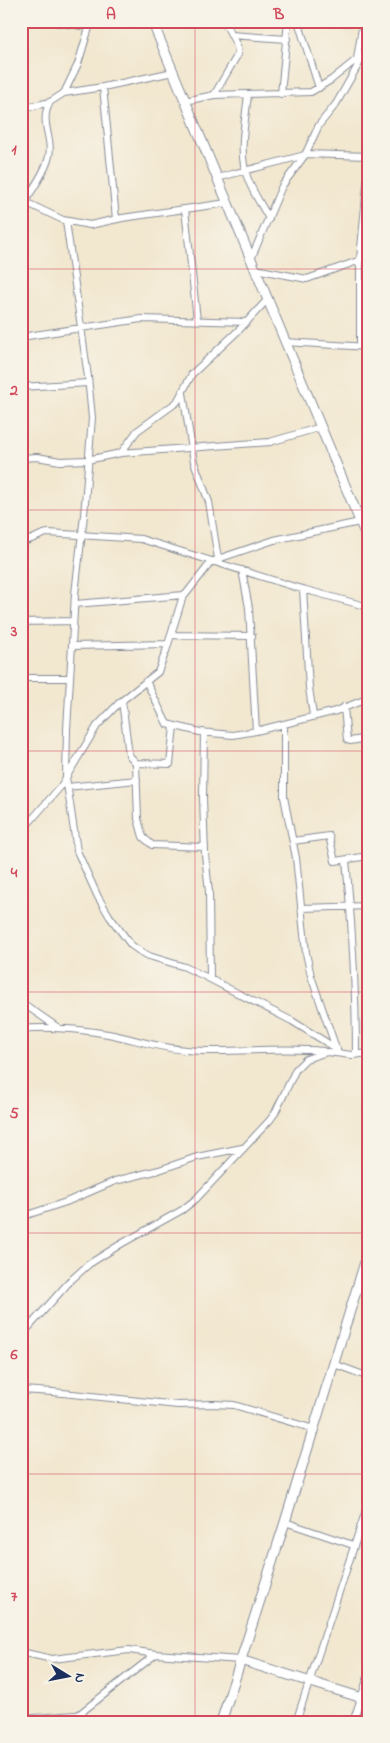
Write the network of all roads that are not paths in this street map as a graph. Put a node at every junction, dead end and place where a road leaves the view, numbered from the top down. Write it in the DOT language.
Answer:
graph roads {
  1 [pos="47,21"];
  2 [pos="152,21"];
  3 [pos="224,21"];
  4 [pos="288,21"];
  5 [pos="298,21"];
  6 [pos="315,21"];
  7 [pos="360,22"];
  8 [pos="90,24"];
  9 [pos="231,35"];
  10 [pos="287,39"];
  11 [pos="367,51"];
  12 [pos="357,59"];
  13 [pos="173,72"];
  14 [pos="103,87"];
  15 [pos="319,88"];
  16 [pos="64,93"];
  17 [pos="248,94"];
  18 [pos="280,94"];
  19 [pos="214,95"];
  20 [pos="184,101"];
  21 [pos="50,102"];
  22 [pos="21,109"];
  23 [pos="305,154"];
  24 [pos="369,156"];
  25 [pos="369,163"];
  26 [pos="245,172"];
  27 [pos="216,178"];
  28 [pos="22,203"];
  29 [pos="226,203"];
  30 [pos="185,209"];
  31 [pos="116,219"];
  32 [pos="268,219"];
  33 [pos="66,221"];
  34 [pos="369,257"];
  35 [pos="251,259"];
  36 [pos="360,259"];
  37 [pos="255,269"];
  38 [pos="268,299"];
  39 [pos="197,320"];
  40 [pos="247,322"];
  41 [pos="81,328"];
  42 [pos="21,337"];
  43 [pos="285,342"];
  44 [pos="360,347"];
  45 [pos="369,347"];
  46 [pos="88,383"];
  47 [pos="21,387"];
  48 [pos="183,393"];
  49 [pos="321,427"];
  50 [pos="191,448"];
  51 [pos="121,453"];
  52 [pos="21,458"];
  53 [pos="87,460"];
  54 [pos="360,522"];
  55 [pos="82,535"];
  56 [pos="23,541"];
  57 [pos="369,543"];
  58 [pos="21,553"];
  59 [pos="215,560"];
  60 [pos="242,570"];
  61 [pos="303,589"];
  62 [pos="184,595"];
  63 [pos="75,604"];
  64 [pos="369,607"];
  65 [pos="73,621"];
  66 [pos="21,622"];
  67 [pos="171,635"];
  68 [pos="252,636"];
  69 [pos="168,644"];
  70 [pos="72,646"];
  71 [pos="21,678"];
  72 [pos="69,678"];
  73 [pos="146,681"];
  74 [pos="369,698"];
  75 [pos="122,700"];
  76 [pos="344,707"];
  77 [pos="313,715"];
  78 [pos="284,724"];
  79 [pos="174,726"];
  80 [pos="256,731"];
  81 [pos="204,732"];
  82 [pos="369,738"];
  83 [pos="136,763"];
  84 [pos="66,777"];
  85 [pos="137,780"];
  86 [pos="67,787"];
  87 [pos="21,832"];
  88 [pos="293,842"];
  89 [pos="205,847"];
  90 [pos="369,856"];
  91 [pos="346,860"];
  92 [pos="369,906"];
  93 [pos="351,907"];
  94 [pos="301,908"];
  95 [pos="210,979"];
  96 [pos="21,1002"];
  97 [pos="58,1028"];
  98 [pos="21,1029"];
  99 [pos="337,1051"];
  100 [pos="327,1052"];
  101 [pos="369,1054"];
  102 [pos="356,1055"];
  103 [pos="242,1148"];
  104 [pos="21,1217"];
  105 [pos="369,1248"];
  106 [pos="21,1336"];
  107 [pos="334,1364"];
  108 [pos="369,1377"];
  109 [pos="21,1390"];
  110 [pos="314,1429"];
  111 [pos="369,1501"];
  112 [pos="285,1522"];
  113 [pos="365,1524"];
  114 [pos="353,1545"];
  115 [pos="21,1652"];
  116 [pos="156,1654"];
  117 [pos="240,1660"];
  118 [pos="369,1674"];
  119 [pos="310,1681"];
  120 [pos="365,1698"];
  121 [pos="78,1715"];
  122 [pos="21,1719"];
  123 [pos="69,1722"];
  124 [pos="221,1722"];
  125 [pos="296,1722"];
  126 [pos="353,1722"];
  1 -- 8 [label="street"];
  2 -- 13 [label="street"];
  3 -- 9 [label="street"];
  4 -- 10 [label="street"];
  5 -- 15 [label="street"];
  6 -- 7 [label="street"];
  7 -- 12 [label="street"];
  8 -- 16 [label="street"];
  9 -- 10 [label="street"];
  9 -- 19 [label="street"];
  10 -- 18 [label="street"];
  11 -- 12 [label="street"];
  11 -- 23 [label="street"];
  12 -- 15 [label="street"];
  13 -- 14 [label="street"];
  13 -- 20 [label="street"];
  14 -- 16 [label="street"];
  14 -- 31 [label="street"];
  15 -- 18 [label="street"];
  16 -- 21 [label="street"];
  17 -- 18 [label="street"];
  17 -- 19 [label="street"];
  17 -- 26 [label="street"];
  19 -- 20 [label="street"];
  20 -- 27 [label="street"];
  21 -- 22 [label="street"];
  21 -- 28 [label="street"];
  23 -- 24 [label="street"];
  23 -- 26 [label="street"];
  23 -- 32 [label="street"];
  25 -- 36 [label="street"];
  26 -- 27 [label="street"];
  26 -- 32 [label="street"];
  27 -- 29 [label="street"];
  28 -- 33 [label="street"];
  29 -- 30 [label="street"];
  29 -- 35 [label="street"];
  30 -- 31 [label="street"];
  30 -- 39 [label="street"];
  31 -- 33 [label="street"];
  32 -- 35 [label="street"];
  33 -- 41 [label="street"];
  34 -- 36 [label="street"];
  35 -- 37 [label="street"];
  36 -- 37 [label="street"];
  36 -- 44 [label="street"];
  37 -- 38 [label="street"];
  38 -- 40 [label="street"];
  38 -- 43 [label="street"];
  39 -- 40 [label="street"];
  39 -- 41 [label="street"];
  40 -- 48 [label="street"];
  41 -- 42 [label="street"];
  41 -- 46 [label="street"];
  43 -- 44 [label="street"];
  43 -- 49 [label="street"];
  44 -- 45 [label="street"];
  46 -- 47 [label="street"];
  46 -- 53 [label="street"];
  48 -- 50 [label="street"];
  48 -- 51 [label="street"];
  49 -- 50 [label="street"];
  49 -- 54 [label="street"];
  50 -- 51 [label="street"];
  50 -- 59 [label="street"];
  51 -- 53 [label="street"];
  52 -- 53 [label="street"];
  53 -- 55 [label="street"];
  54 -- 57 [label="street"];
  54 -- 59 [label="street"];
  55 -- 56 [label="street"];
  55 -- 59 [label="street"];
  55 -- 63 [label="street"];
  56 -- 58 [label="street"];
  59 -- 60 [label="street"];
  59 -- 62 [label="street"];
  60 -- 61 [label="street"];
  60 -- 68 [label="street"];
  61 -- 64 [label="street"];
  61 -- 77 [label="street"];
  62 -- 63 [label="street"];
  62 -- 67 [label="street"];
  63 -- 65 [label="street"];
  65 -- 66 [label="street"];
  65 -- 70 [label="street"];
  67 -- 68 [label="street"];
  67 -- 69 [label="street"];
  68 -- 80 [label="street"];
  69 -- 70 [label="street"];
  69 -- 73 [label="street"];
  70 -- 72 [label="street"];
  71 -- 72 [label="street"];
  72 -- 84 [label="street"];
  73 -- 75 [label="street"];
  73 -- 79 [label="street"];
  74 -- 76 [label="street"];
  75 -- 83 [label="street"];
  75 -- 84 [label="street"];
  76 -- 77 [label="street"];
  76 -- 82 [label="street"];
  77 -- 78 [label="street"];
  78 -- 80 [label="street"];
  78 -- 88 [label="street"];
  79 -- 81 [label="street"];
  79 -- 83 [label="street"];
  80 -- 81 [label="street"];
  81 -- 89 [label="street"];
  83 -- 85 [label="street"];
  84 -- 86 [label="street"];
  84 -- 87 [label="street"];
  85 -- 86 [label="street"];
  85 -- 89 [label="street"];
  86 -- 95 [label="street"];
  88 -- 91 [label="street"];
  88 -- 94 [label="street"];
  89 -- 95 [label="street"];
  90 -- 91 [label="street"];
  91 -- 93 [label="street"];
  92 -- 93 [label="street"];
  93 -- 94 [label="street"];
  93 -- 102 [label="street"];
  94 -- 99 [label="street"];
  95 -- 99 [label="street"];
  96 -- 97 [label="street"];
  97 -- 98 [label="street"];
  97 -- 100 [label="street"];
  99 -- 100 [label="street"];
  99 -- 102 [label="street"];
  100 -- 103 [label="street"];
  101 -- 102 [label="street"];
  103 -- 104 [label="street"];
  103 -- 106 [label="street"];
  105 -- 107 [label="street"];
  107 -- 108 [label="street"];
  107 -- 110 [label="street"];
  109 -- 110 [label="street"];
  110 -- 112 [label="street"];
  111 -- 113 [label="street"];
  112 -- 114 [label="street"];
  112 -- 117 [label="street"];
  113 -- 114 [label="street"];
  114 -- 119 [label="street"];
  115 -- 116 [label="street"];
  116 -- 117 [label="street"];
  116 -- 121 [label="street"];
  117 -- 119 [label="street"];
  117 -- 124 [label="street"];
  118 -- 120 [label="street"];
  119 -- 120 [label="street"];
  119 -- 125 [label="street"];
  120 -- 126 [label="street"];
  121 -- 122 [label="street"];
  121 -- 123 [label="street"];
}
